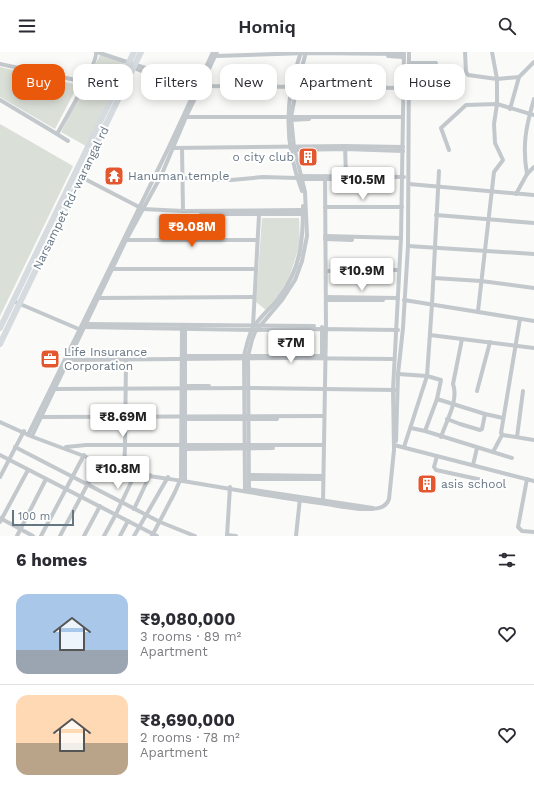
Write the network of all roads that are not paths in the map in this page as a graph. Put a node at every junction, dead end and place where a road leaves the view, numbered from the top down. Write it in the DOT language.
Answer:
graph roads {
  1 [pos="97,52"];
  2 [pos="134,52"];
  3 [pos="141,52"];
  4 [pos="409,52"];
  5 [pos="465,52"];
  6 [pos="492,52"];
  7 [pos="215,53"];
  8 [pos="303,53"];
  9 [pos="404,54"];
  10 [pos="409,62"];
  11 [pos="534,62"];
  12 [pos="436,63"];
  13 [pos="0,64"];
  14 [pos="92,64"];
  15 [pos="128,64"];
  16 [pos="210,64"];
  17 [pos="300,64"];
  18 [pos="301,64"];
  19 [pos="404,64"];
  20 [pos="135,66"];
  21 [pos="141,68"];
  22 [pos="141,68"];
  23 [pos="519,77"];
  24 [pos="73,79"];
  25 [pos="497,79"];
  26 [pos="212,86"];
  27 [pos="285,88"];
  28 [pos="534,99"];
  29 [pos="0,100"];
  30 [pos="75,100"];
  31 [pos="111,100"];
  32 [pos="191,100"];
  33 [pos="193,100"];
  34 [pos="291,100"];
  35 [pos="294,100"];
  36 [pos="403,100"];
  37 [pos="409,100"];
  38 [pos="497,104"];
  39 [pos="510,108"];
  40 [pos="532,114"];
  41 [pos="186,117"];
  42 [pos="290,118"];
  43 [pos="403,118"];
  44 [pos="57,134"];
  45 [pos="68,141"];
  46 [pos="173,148"];
  47 [pos="182,148"];
  48 [pos="345,148"];
  49 [pos="292,149"];
  50 [pos="403,149"];
  51 [pos="449,150"];
  52 [pos="534,167"];
  53 [pos="439,171"];
  54 [pos="527,174"];
  55 [pos="346,176"];
  56 [pos="81,177"];
  57 [pos="299,177"];
  58 [pos="182,178"];
  59 [pos="325,178"];
  60 [pos="403,178"];
  61 [pos="409,180"];
  62 [pos="439,186"];
  63 [pos="492,191"];
  64 [pos="516,194"];
  65 [pos="534,195"];
  66 [pos="325,208"];
  67 [pos="402,208"];
  68 [pos="141,209"];
  69 [pos="183,211"];
  70 [pos="303,212"];
  71 [pos="259,214"];
  72 [pos="436,215"];
  73 [pos="489,218"];
  74 [pos="534,223"];
  75 [pos="325,238"];
  76 [pos="401,239"];
  77 [pos="126,240"];
  78 [pos="257,240"];
  79 [pos="408,246"];
  80 [pos="435,248"];
  81 [pos="485,251"];
  82 [pos="534,254"];
  83 [pos="113,269"];
  84 [pos="255,269"];
  85 [pos="326,269"];
  86 [pos="399,269"];
  87 [pos="434,278"];
  88 [pos="481,281"];
  89 [pos="534,288"];
  90 [pos="254,297"];
  91 [pos="99,298"];
  92 [pos="326,298"];
  93 [pos="398,299"];
  94 [pos="404,300"];
  95 [pos="13,301"];
  96 [pos="20,303"];
  97 [pos="432,304"];
  98 [pos="478,311"];
  99 [pos="534,314"];
  100 [pos="520,319"];
  101 [pos="534,321"];
  102 [pos="83,327"];
  103 [pos="183,327"];
  104 [pos="0,328"];
  105 [pos="255,328"];
  106 [pos="324,328"];
  107 [pos="396,329"];
  108 [pos="402,329"];
  109 [pos="430,335"];
  110 [pos="462,339"];
  111 [pos="490,342"];
  112 [pos="0,344"];
  113 [pos="516,345"];
  114 [pos="534,348"];
  115 [pos="400,356"];
  116 [pos="246,357"];
  117 [pos="184,358"];
  118 [pos="323,358"];
  119 [pos="394,358"];
  120 [pos="67,360"];
  121 [pos="126,360"];
  122 [pos="398,374"];
  123 [pos="427,376"];
  124 [pos="247,387"];
  125 [pos="184,388"];
  126 [pos="323,388"];
  127 [pos="395,388"];
  128 [pos="53,389"];
  129 [pos="126,389"];
  130 [pos="476,391"];
  131 [pos="523,391"];
  132 [pos="437,400"];
  133 [pos="453,405"];
  134 [pos="485,414"];
  135 [pos="39,417"];
  136 [pos="125,417"];
  137 [pos="184,417"];
  138 [pos="322,417"];
  139 [pos="247,418"];
  140 [pos="503,418"];
  141 [pos="447,419"];
  142 [pos="0,421"];
  143 [pos="411,428"];
  144 [pos="425,431"];
  145 [pos="24,432"];
  146 [pos="31,435"];
  147 [pos="502,435"];
  148 [pos="441,436"];
  149 [pos="517,437"];
  150 [pos="534,440"];
  151 [pos="322,445"];
  152 [pos="395,445"];
  153 [pos="125,446"];
  154 [pos="15,447"];
  155 [pos="66,447"];
  156 [pos="183,447"];
  157 [pos="247,447"];
  158 [pos="404,447"];
  159 [pos="477,448"];
  160 [pos="493,452"];
  161 [pos="0,455"];
  162 [pos="84,455"];
  163 [pos="437,456"];
  164 [pos="512,458"];
  165 [pos="9,460"];
  166 [pos="100,461"];
  167 [pos="473,465"];
  168 [pos="28,470"];
  169 [pos="124,470"];
  170 [pos="135,473"];
  171 [pos="150,475"];
  172 [pos="73,476"];
  173 [pos="0,477"];
  174 [pos="167,477"];
  175 [pos="249,477"];
  176 [pos="322,478"];
  177 [pos="46,479"];
  178 [pos="527,479"];
  179 [pos="183,480"];
  180 [pos="482,480"];
  181 [pos="534,480"];
  182 [pos="89,484"];
  183 [pos="230,487"];
  184 [pos="66,489"];
  185 [pos="247,490"];
  186 [pos="81,496"];
  187 [pos="300,499"];
  188 [pos="322,501"];
  189 [pos="121,502"];
  190 [pos="100,506"];
  191 [pos="134,509"];
  192 [pos="116,514"];
  193 [pos="146,515"];
  194 [pos="1,519"];
  195 [pos="128,521"];
  196 [pos="160,522"];
  197 [pos="139,526"];
  198 [pos="20,529"];
  199 [pos="534,532"];
  200 [pos="154,535"];
  201 [pos="227,535"];
  202 [pos="17,536"];
  203 [pos="33,536"];
  204 [pos="41,536"];
  205 [pos="60,536"];
  206 [pos="84,536"];
  207 [pos="104,536"];
  208 [pos="120,536"];
  209 [pos="134,536"];
  210 [pos="195,536"];
  211 [pos="236,536"];
  212 [pos="296,536"];
  1 -- 14 [label="street"];
  1 -- 15 [label="street"];
  2 -- 15 [label="main road, Narsampet Rd-warangal rd"];
  3 -- 20 [label="main road, Narsampet Rd-warangal rd"];
  4 -- 10 [label="street"];
  5 -- 25 [label="street"];
  6 -- 25 [label="street"];
  7 -- 8 [label="street"];
  7 -- 16 [label="street"];
  8 -- 9 [label="street"];
  8 -- 17 [label="street"];
  8 -- 18 [label="street"];
  9 -- 19 [label="street"];
  10 -- 12 [label="street"];
  11 -- 23 [label="street"];
  13 -- 24 [label="street"];
  20 -- 21 [label="street"];
  20 -- 22 [label="street"];
  20 -- 56 [label="main road, Narsampet Rd-warangal rd"];
  23 -- 25 [label="street"];
  23 -- 39 [label="street"];
  25 -- 38 [label="street"];
  26 -- 27 [label="street"];
  28 -- 40 [label="street"];
  29 -- 44 [label="street"];
  30 -- 44 [label="street"];
  31 -- 95 [label="main road, Narsampet Rd-warangal rd"];
  32 -- 68 [label="street"];
  33 -- 41 [label="street"];
  34 -- 42 [label="street"];
  35 -- 42 [label="street"];
  36 -- 43 [label="street"];
  37 -- 61 [label="street"];
  38 -- 39 [label="street"];
  38 -- 51 [label="street"];
  38 -- 63 [label="street"];
  39 -- 40 [label="street"];
  40 -- 54 [label="street"];
  41 -- 42 [label="street"];
  41 -- 46 [label="street"];
  42 -- 43 [label="street"];
  42 -- 49 [label="street"];
  43 -- 50 [label="street"];
  44 -- 45 [label="street"];
  46 -- 47 [label="street"];
  46 -- 68 [label="street"];
  47 -- 49 [label="street"];
  47 -- 58 [label="street"];
  48 -- 49 [label="street"];
  48 -- 50 [label="street"];
  48 -- 55 [label="street"];
  49 -- 57 [label="street"];
  50 -- 60 [label="street"];
  52 -- 54 [label="street"];
  53 -- 62 [label="street"];
  54 -- 64 [label="street"];
  55 -- 59 [label="street"];
  55 -- 60 [label="street"];
  56 -- 68 [label="street"];
  56 -- 96 [label="main road, Narsampet Rd-warangal rd"];
  57 -- 58 [label="street"];
  57 -- 59 [label="street"];
  57 -- 70 [label="street"];
  57 -- 105 [label="street"];
  58 -- 69 [label="street"];
  59 -- 60 [label="street"];
  59 -- 66 [label="street"];
  60 -- 61 [label="street"];
  60 -- 67 [label="street"];
  61 -- 62 [label="street"];
  61 -- 79 [label="street"];
  62 -- 63 [label="street"];
  62 -- 72 [label="street"];
  63 -- 64 [label="street"];
  63 -- 73 [label="street"];
  64 -- 65 [label="street"];
  66 -- 67 [label="street"];
  66 -- 75 [label="street"];
  67 -- 76 [label="street"];
  68 -- 69 [label="street"];
  68 -- 71 [label="street"];
  68 -- 77 [label="street"];
  68 -- 102 [label="street"];
  69 -- 70 [label="street"];
  70 -- 71 [label="street"];
  70 -- 105 [label="street"];
  71 -- 78 [label="street"];
  72 -- 73 [label="street"];
  72 -- 80 [label="street"];
  73 -- 74 [label="street"];
  73 -- 81 [label="street"];
  75 -- 76 [label="street"];
  75 -- 85 [label="street"];
  76 -- 86 [label="street"];
  77 -- 78 [label="street"];
  77 -- 83 [label="street"];
  78 -- 84 [label="street"];
  79 -- 80 [label="street"];
  79 -- 94 [label="street"];
  80 -- 81 [label="street"];
  80 -- 87 [label="street"];
  81 -- 82 [label="street"];
  81 -- 88 [label="street"];
  83 -- 84 [label="street"];
  83 -- 91 [label="street"];
  84 -- 90 [label="street"];
  85 -- 86 [label="street"];
  85 -- 92 [label="street"];
  86 -- 93 [label="street"];
  87 -- 88 [label="street"];
  87 -- 97 [label="street"];
  88 -- 89 [label="street"];
  88 -- 98 [label="street"];
  90 -- 91 [label="street"];
  90 -- 105 [label="street"];
  91 -- 102 [label="street"];
  92 -- 93 [label="street"];
  92 -- 106 [label="street"];
  93 -- 107 [label="street"];
  94 -- 97 [label="street"];
  94 -- 108 [label="street"];
  95 -- 96 [label="street"];
  95 -- 104 [label="main road, Narsampet Rd-warangal rd"];
  96 -- 102 [label="street"];
  96 -- 112 [label="main road, Narsampet Rd-warangal rd"];
  97 -- 98 [label="street"];
  97 -- 109 [label="street"];
  98 -- 100 [label="street"];
  99 -- 101 [label="street"];
  100 -- 101 [label="street"];
  100 -- 113 [label="street"];
  102 -- 103 [label="street"];
  102 -- 120 [label="street"];
  103 -- 105 [label="street"];
  103 -- 117 [label="street"];
  105 -- 106 [label="street"];
  105 -- 116 [label="street"];
  106 -- 107 [label="street"];
  106 -- 118 [label="street"];
  107 -- 108 [label="street"];
  107 -- 119 [label="street"];
  108 -- 115 [label="street"];
  109 -- 110 [label="street"];
  109 -- 123 [label="street"];
  110 -- 111 [label="street"];
  110 -- 133 [label="street"];
  111 -- 113 [label="street"];
  111 -- 130 [label="street"];
  113 -- 114 [label="street"];
  113 -- 140 [label="street"];
  115 -- 119 [label="street"];
  115 -- 122 [label="street"];
  116 -- 117 [label="street"];
  116 -- 118 [label="street"];
  116 -- 124 [label="street"];
  117 -- 121 [label="street"];
  117 -- 125 [label="street"];
  118 -- 119 [label="street"];
  118 -- 126 [label="street"];
  119 -- 127 [label="street"];
  120 -- 121 [label="street"];
  120 -- 128 [label="street"];
  121 -- 129 [label="street"];
  122 -- 123 [label="street"];
  122 -- 127 [label="street"];
  123 -- 132 [label="street"];
  123 -- 143 [label="street"];
  124 -- 125 [label="street"];
  124 -- 126 [label="street"];
  124 -- 139 [label="street"];
  125 -- 129 [label="street"];
  125 -- 137 [label="street"];
  126 -- 127 [label="street"];
  126 -- 138 [label="street"];
  127 -- 152 [label="street"];
  128 -- 129 [label="street"];
  128 -- 135 [label="street"];
  129 -- 136 [label="street"];
  131 -- 149 [label="street"];
  132 -- 133 [label="street"];
  132 -- 144 [label="street"];
  133 -- 134 [label="street"];
  133 -- 141 [label="street"];
  134 -- 140 [label="street"];
  134 -- 141 [label="street"];
  135 -- 136 [label="street"];
  135 -- 146 [label="street"];
  136 -- 137 [label="street"];
  136 -- 153 [label="street"];
  137 -- 139 [label="street"];
  137 -- 156 [label="street"];
  138 -- 139 [label="street"];
  138 -- 151 [label="street"];
  139 -- 157 [label="street"];
  140 -- 147 [label="street"];
  141 -- 148 [label="street"];
  142 -- 145 [label="street"];
  143 -- 144 [label="street"];
  143 -- 158 [label="street"];
  144 -- 148 [label="street"];
  145 -- 146 [label="street"];
  145 -- 154 [label="street"];
  146 -- 155 [label="street"];
  146 -- 162 [label="street"];
  147 -- 149 [label="street"];
  147 -- 160 [label="street"];
  148 -- 159 [label="street"];
  149 -- 150 [label="street"];
  151 -- 157 [label="street"];
  151 -- 176 [label="street"];
  152 -- 158 [label="street"];
  152 -- 188 [label="street"];
  153 -- 155 [label="street"];
  153 -- 156 [label="street"];
  153 -- 169 [label="street"];
  154 -- 165 [label="street"];
  154 -- 172 [label="street"];
  155 -- 162 [label="street"];
  156 -- 157 [label="street"];
  156 -- 179 [label="street"];
  157 -- 175 [label="street"];
  157 -- 185 [label="street"];
  158 -- 163 [label="street"];
  159 -- 160 [label="street"];
  159 -- 167 [label="street"];
  160 -- 164 [label="street"];
  161 -- 165 [label="street"];
  162 -- 166 [label="street"];
  162 -- 172 [label="street"];
  163 -- 167 [label="street"];
  163 -- 180 [label="street"];
  165 -- 168 [label="street"];
  165 -- 173 [label="street"];
  166 -- 169 [label="street"];
  166 -- 182 [label="street"];
  167 -- 178 [label="street"];
  168 -- 177 [label="street"];
  168 -- 194 [label="street"];
  169 -- 170 [label="street"];
  170 -- 171 [label="street"];
  170 -- 189 [label="street"];
  171 -- 174 [label="street"];
  171 -- 191 [label="street"];
  172 -- 182 [label="street"];
  172 -- 184 [label="street"];
  174 -- 179 [label="street"];
  174 -- 193 [label="street"];
  175 -- 176 [label="street"];
  175 -- 185 [label="street"];
  176 -- 188 [label="street"];
  177 -- 184 [label="street"];
  177 -- 198 [label="street"];
  178 -- 181 [label="street"];
  178 -- 199 [label="street"];
  179 -- 183 [label="street"];
  179 -- 196 [label="street"];
  182 -- 186 [label="street"];
  182 -- 189 [label="street"];
  183 -- 185 [label="street"];
  183 -- 201 [label="street"];
  184 -- 186 [label="street"];
  184 -- 204 [label="street"];
  185 -- 187 [label="street"];
  186 -- 190 [label="street"];
  186 -- 205 [label="street"];
  187 -- 188 [label="street"];
  187 -- 212 [label="street"];
  189 -- 191 [label="street"];
  189 -- 192 [label="street"];
  190 -- 192 [label="street"];
  190 -- 206 [label="street"];
  191 -- 193 [label="street"];
  192 -- 195 [label="street"];
  192 -- 207 [label="street"];
  193 -- 196 [label="street"];
  193 -- 197 [label="street"];
  194 -- 198 [label="street"];
  195 -- 197 [label="street"];
  195 -- 208 [label="street"];
  196 -- 200 [label="street"];
  196 -- 210 [label="street"];
  197 -- 200 [label="street"];
  197 -- 209 [label="street"];
  198 -- 202 [label="street"];
  198 -- 203 [label="street"];
  201 -- 211 [label="street"];
}
